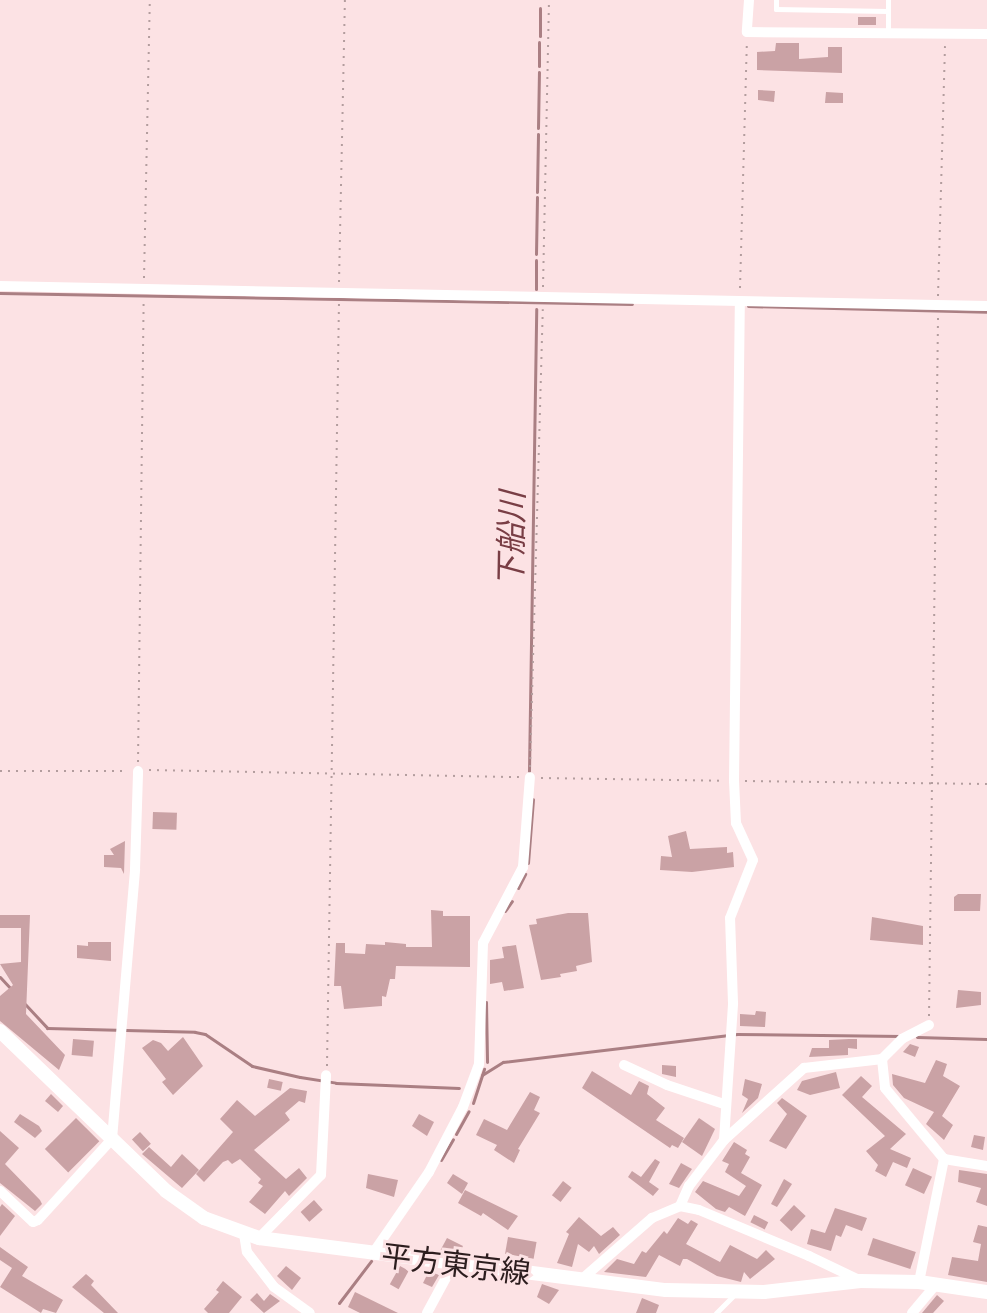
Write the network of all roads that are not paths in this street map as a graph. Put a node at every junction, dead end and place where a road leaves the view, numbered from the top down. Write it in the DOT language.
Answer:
graph roads {
  1 [pos="749,0"];
  2 [pos="776,0"];
  3 [pos="888,0"];
  4 [pos="888,11"];
  5 [pos="888,33"];
  6 [pos="987,34"];
  7 [pos="0,286"];
  8 [pos="740,302"];
  9 [pos="987,306"];
  10 [pos="138,771"];
  11 [pos="530,777"];
  12 [pos="929,1025"];
  13 [pos="0,1031"];
  14 [pos="882,1059"];
  15 [pos="624,1065"];
  16 [pos="326,1075"];
  17 [pos="724,1104"];
  18 [pos="112,1139"];
  19 [pos="724,1140"];
  20 [pos="944,1159"];
  21 [pos="987,1166"];
  22 [pos="0,1191"];
  23 [pos="680,1206"];
  24 [pos="244,1234"];
  25 [pos="259,1238"];
  26 [pos="373,1253"];
  27 [pos="454,1263"];
  28 [pos="582,1279"];
  29 [pos="860,1281"];
  30 [pos="919,1282"];
  31 [pos="936,1284"];
  32 [pos="737,1292"];
  33 [pos="987,1292"];
  34 [pos="310,1313"];
  35 [pos="427,1313"];
  36 [pos="716,1313"];
  37 [pos="912,1313"];
  1 -- 5 [label="street"];
  2 -- 4 [label="lane"];
  3 -- 4 [label="lane"];
  4 -- 5 [label="lane"];
  5 -- 6 [label="street"];
  7 -- 8 [label="street"];
  8 -- 9 [label="street"];
  8 -- 17 [label="street"];
  10 -- 18 [label="street"];
  11 -- 26 [label="street"];
  12 -- 14 [label="street"];
  13 -- 18 [label="main road, 平方東京線"];
  14 -- 19 [label="street"];
  14 -- 20 [label="street"];
  15 -- 17 [label="street"];
  16 -- 25 [label="street"];
  17 -- 19 [label="street"];
  18 -- 22 [label="street"];
  18 -- 24 [label="main road, 平方東京線"];
  19 -- 23 [label="street"];
  20 -- 21 [label="street"];
  20 -- 30 [label="street"];
  23 -- 28 [label="street"];
  23 -- 29 [label="street"];
  24 -- 25 [label="main road, 平方東京線"];
  24 -- 34 [label="street"];
  25 -- 26 [label="main road, 平方東京線"];
  26 -- 27 [label="main road, 平方東京線"];
  27 -- 28 [label="main road, 平方東京線"];
  27 -- 35 [label="street"];
  28 -- 32 [label="main road, 平方東京線"];
  29 -- 30 [label="main road, 平方東京線"];
  29 -- 32 [label="main road, 平方東京線"];
  30 -- 31 [label="main road, 平方東京線"];
  31 -- 33 [label="main road, 平方東京線"];
  31 -- 37 [label="street"];
  32 -- 36 [label="lane"];
}
